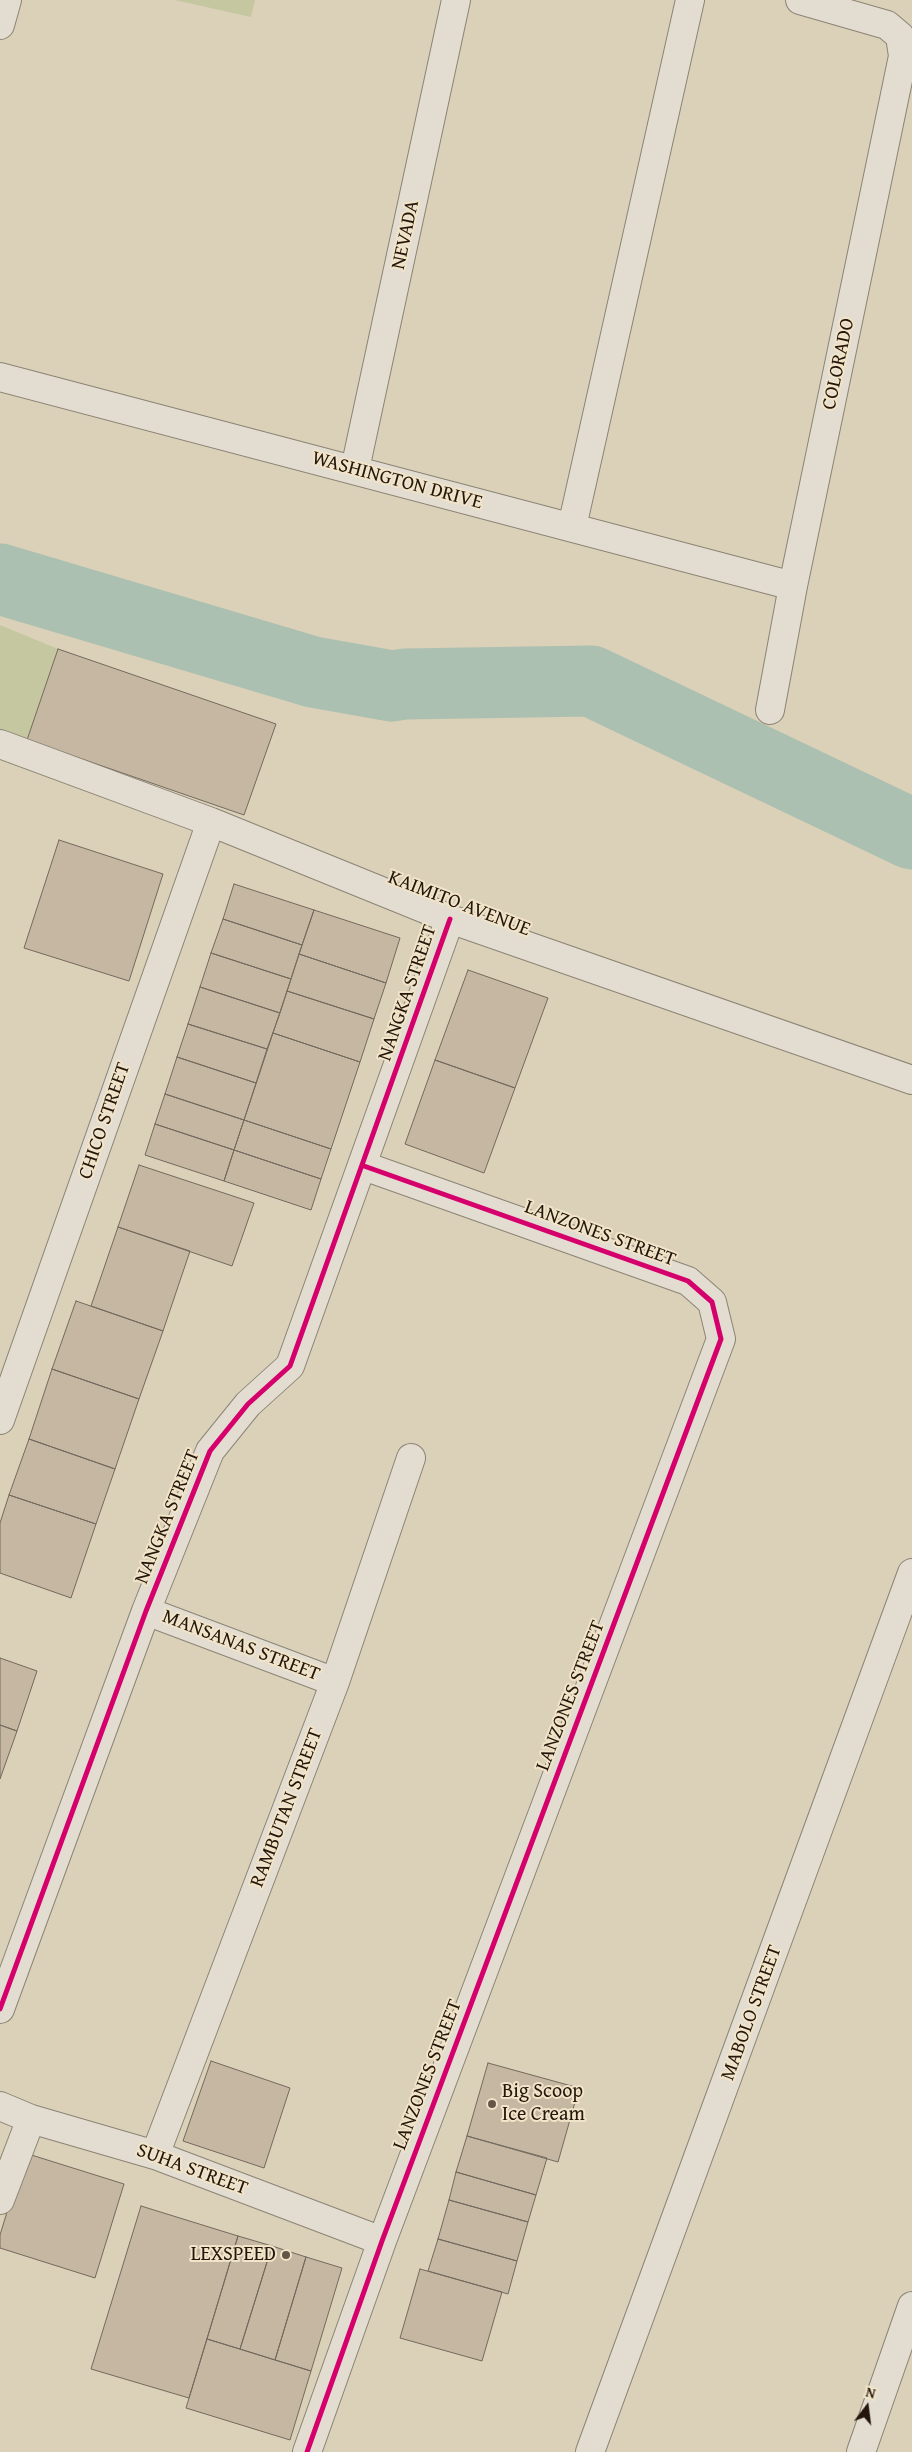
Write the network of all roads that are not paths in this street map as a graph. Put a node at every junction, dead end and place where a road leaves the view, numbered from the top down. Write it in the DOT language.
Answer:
graph roads {
  1 [pos="7,0"];
  2 [pos="456,0"];
  3 [pos="690,0"];
  4 [pos="800,0"];
  5 [pos="0,25"];
  6 [pos="0,377"];
  7 [pos="356,469"];
  8 [pos="572,527"];
  9 [pos="793,586"];
  10 [pos="770,710"];
  11 [pos="0,744"];
  12 [pos="211,822"];
  13 [pos="450,919"];
  14 [pos="912,1080"];
  15 [pos="364,1166"];
  16 [pos="0,1420"];
  17 [pos="411,1458"];
  18 [pos="912,1573"];
  19 [pos="146,1611"];
  20 [pos="902,1637"];
  21 [pos="335,1682"];
  22 [pos="0,2009"];
  23 [pos="0,2106"];
  24 [pos="31,2119"];
  25 [pos="155,2156"];
  26 [pos="0,2200"];
  27 [pos="382,2241"];
  28 [pos="912,2306"];
  29 [pos="308,2452"];
  30 [pos="590,2452"];
  31 [pos="861,2452"];
  1 -- 5 [label="street"];
  2 -- 7 [label="street, NEVADA"];
  3 -- 8 [label="street"];
  4 -- 9 [label="street, COLORADO"];
  6 -- 7 [label="street, WASHINGTON DRIVE"];
  7 -- 8 [label="street, WASHINGTON DRIVE"];
  8 -- 9 [label="street, WASHINGTON DRIVE"];
  9 -- 10 [label="street, COLORADO"];
  11 -- 12 [label="street, KAIMITO AVENUE"];
  12 -- 13 [label="street, KAIMITO AVENUE"];
  12 -- 16 [label="street, CHICO STREET"];
  13 -- 14 [label="street, KAIMITO AVENUE"];
  13 -- 15 [label="street, NANGKA STREET"];
  15 -- 19 [label="street, NANGKA STREET"];
  15 -- 27 [label="street, LANZONES STREET"];
  17 -- 21 [label="street, RAMBUTAN STREET"];
  18 -- 20 [label="street, MABOLO STREET"];
  19 -- 21 [label="street, MANSANAS STREET"];
  19 -- 22 [label="street, NANGKA STREET"];
  20 -- 30 [label="street, MABOLO STREET"];
  21 -- 25 [label="street, RAMBUTAN STREET"];
  23 -- 24 [label="street, SUHA STREET"];
  24 -- 25 [label="street, SUHA STREET"];
  24 -- 26 [label="street"];
  25 -- 27 [label="street, SUHA STREET"];
  27 -- 29 [label="street, LANZONES STREET"];
  28 -- 31 [label="street"];
}
